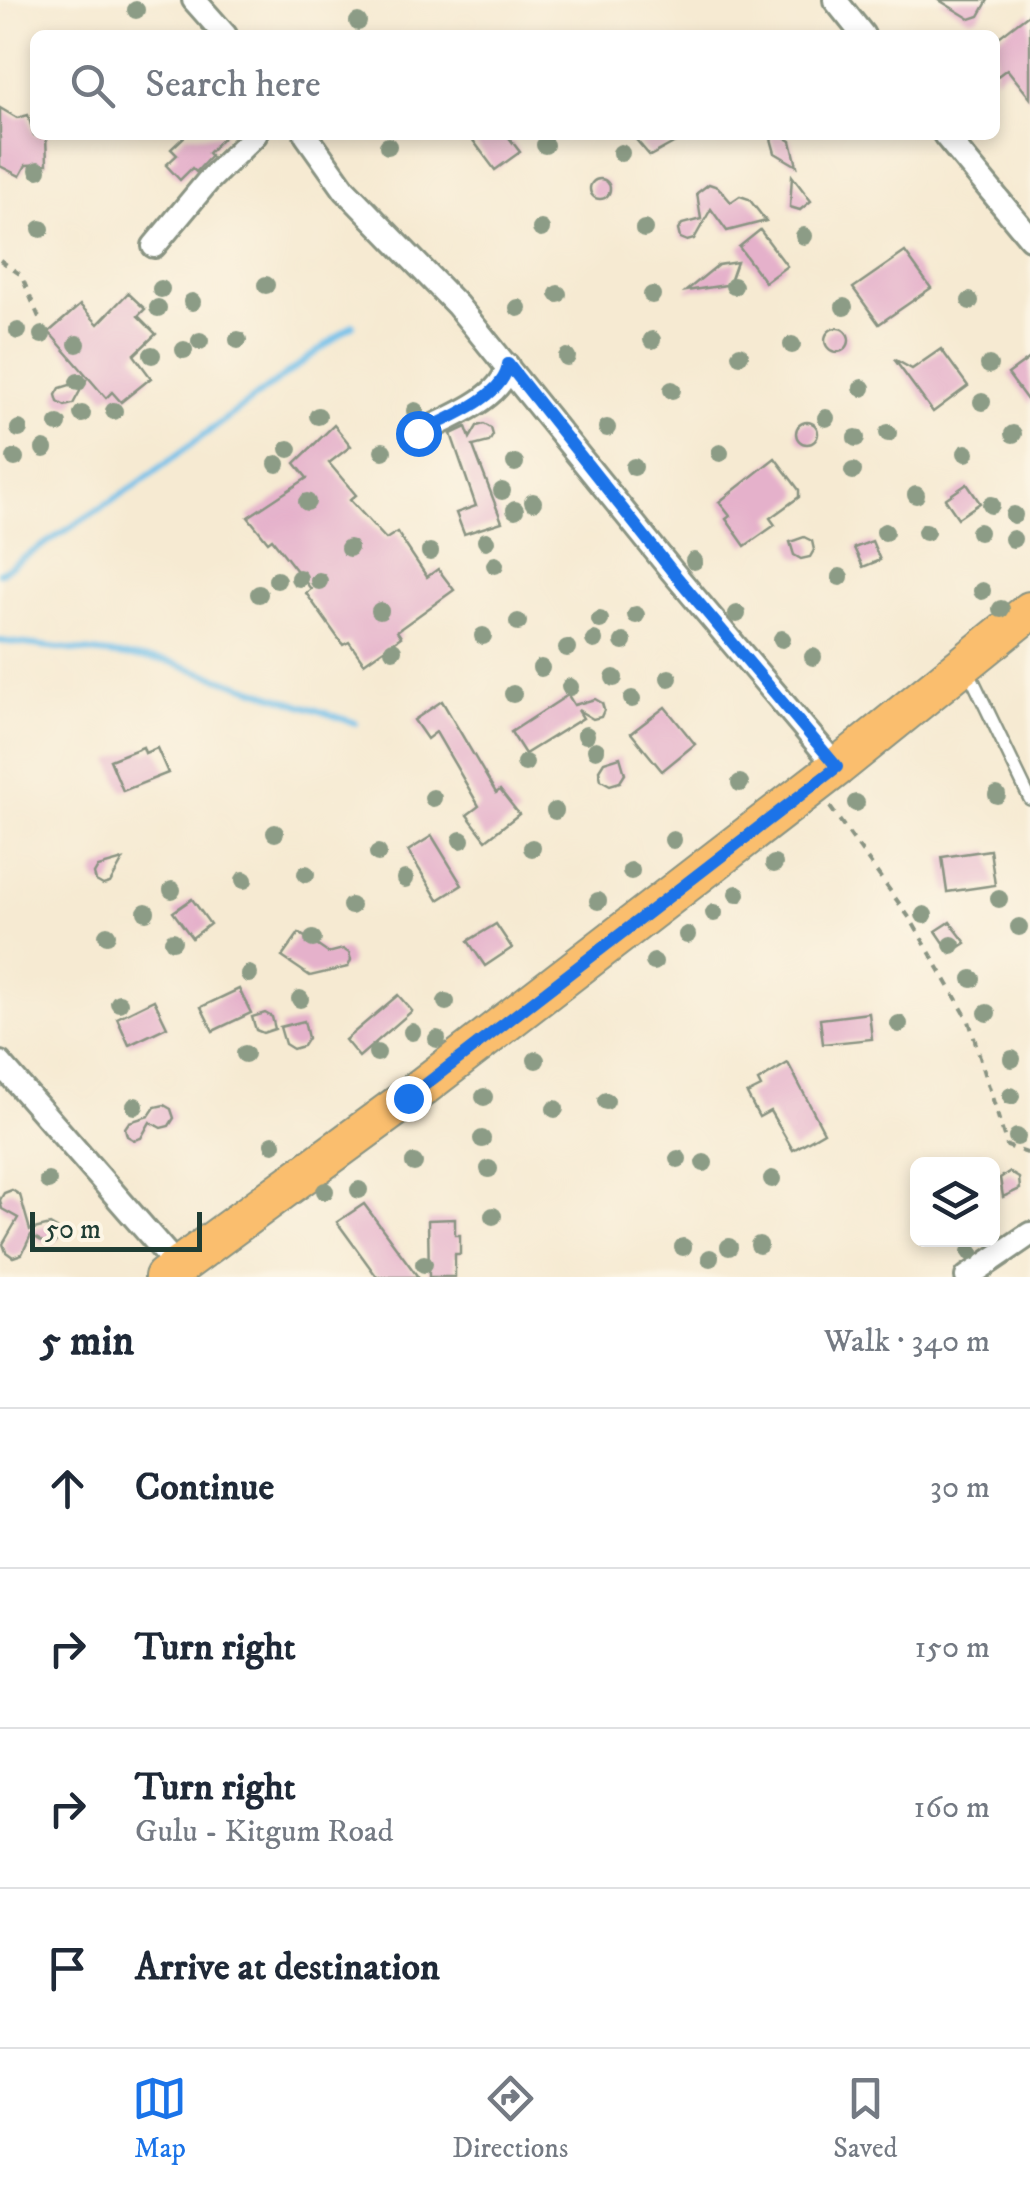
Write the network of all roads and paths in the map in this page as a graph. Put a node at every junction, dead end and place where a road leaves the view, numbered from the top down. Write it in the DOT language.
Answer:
graph roads {
  1 [pos="194,0"];
  2 [pos="835,0"];
  3 [pos="221,30"];
  4 [pos="859,30"];
  5 [pos="250,140"];
  6 [pos="310,140"];
  7 [pos="948,140"];
  8 [pos="1030,238"];
  9 [pos="154,246"];
  10 [pos="0,260"];
  11 [pos="40,320"];
  12 [pos="508,364"];
  13 [pos="418,433"];
  14 [pos="1030,611"];
  15 [pos="964,662"];
  16 [pos="825,775"];
  17 [pos="1030,800"];
  18 [pos="0,1064"];
  19 [pos="1030,1154"];
  20 [pos="1030,1234"];
  21 [pos="172,1272"];
  22 [pos="967,1277"];
  1 -- 3 [label="street"];
  2 -- 4 [label="street"];
  5 -- 9 [label="street"];
  6 -- 12 [label="street"];
  7 -- 8 [label="street"];
  10 -- 11 [label="path"];
  12 -- 13 [label="street"];
  12 -- 16 [label="street"];
  14 -- 15 [label="main road"];
  15 -- 16 [label="main road"];
  15 -- 17 [label="lane"];
  16 -- 19 [label="path"];
  16 -- 21 [label="main road"];
  18 -- 21 [label="street"];
  20 -- 22 [label="street"];
}
